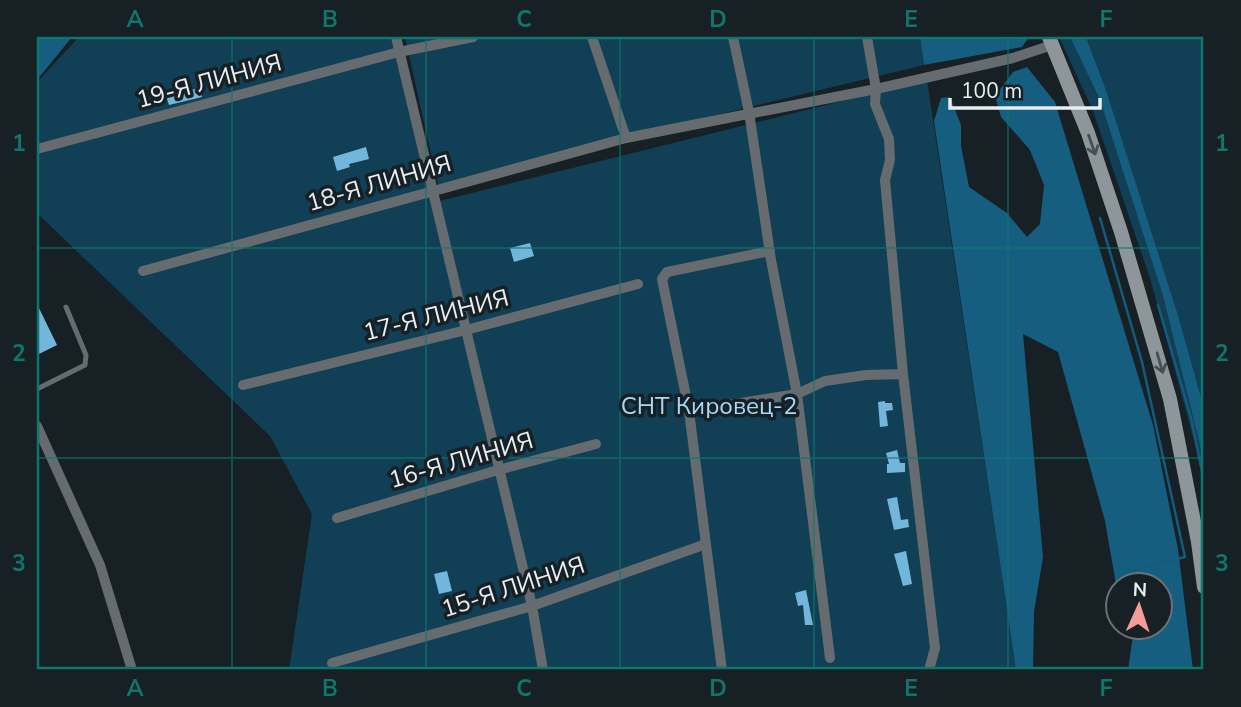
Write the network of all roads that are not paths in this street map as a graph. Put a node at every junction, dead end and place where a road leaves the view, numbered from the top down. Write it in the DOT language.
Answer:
graph roads {
  1 [pos="396,37"];
  2 [pos="473,37"];
  3 [pos="592,37"];
  4 [pos="733,37"];
  5 [pos="867,37"];
  6 [pos="1051,41"];
  7 [pos="399,52"];
  8 [pos="876,89"];
  9 [pos="749,113"];
  10 [pos="626,138"];
  11 [pos="37,149"];
  12 [pos="434,189"];
  13 [pos="770,251"];
  14 [pos="143,271"];
  15 [pos="638,284"];
  16 [pos="66,307"];
  17 [pos="467,330"];
  18 [pos="903,374"];
  19 [pos="243,385"];
  20 [pos="37,390"];
  21 [pos="797,394"];
  22 [pos="690,411"];
  23 [pos="37,426"];
  24 [pos="596,444"];
  25 [pos="498,470"];
  26 [pos="337,518"];
  27 [pos="706,544"];
  28 [pos="1204,587"];
  29 [pos="533,606"];
  30 [pos="830,658"];
  31 [pos="332,663"];
  32 [pos="132,670"];
  33 [pos="543,670"];
  34 [pos="722,670"];
  35 [pos="929,670"];
  1 -- 7 [label="street"];
  2 -- 7 [label="street, 19-Я ЛИНИЯ"];
  3 -- 10 [label="street"];
  4 -- 9 [label="street"];
  5 -- 8 [label="street"];
  6 -- 8 [label="street, 18-Я ЛИНИЯ"];
  6 -- 28 [label="main road, one-way"];
  7 -- 11 [label="street, 19-Я ЛИНИЯ"];
  7 -- 12 [label="street"];
  8 -- 9 [label="street, 18-Я ЛИНИЯ"];
  8 -- 18 [label="street"];
  9 -- 10 [label="street, 18-Я ЛИНИЯ"];
  9 -- 13 [label="street"];
  10 -- 12 [label="street, 18-Я ЛИНИЯ"];
  12 -- 14 [label="street, 18-Я ЛИНИЯ"];
  12 -- 17 [label="street"];
  13 -- 21 [label="street"];
  13 -- 22 [label="street"];
  15 -- 17 [label="street, 17-Я ЛИНИЯ"];
  16 -- 20 [label="lane"];
  17 -- 19 [label="street, 17-Я ЛИНИЯ"];
  17 -- 25 [label="street"];
  18 -- 21 [label="street"];
  18 -- 35 [label="street"];
  21 -- 22 [label="street"];
  21 -- 30 [label="street"];
  22 -- 27 [label="street"];
  23 -- 32 [label="street"];
  24 -- 25 [label="street, 16-Я ЛИНИЯ"];
  25 -- 26 [label="street, 16-Я ЛИНИЯ"];
  25 -- 29 [label="street"];
  27 -- 29 [label="street, 15-Я ЛИНИЯ"];
  27 -- 34 [label="street"];
  29 -- 31 [label="street, 15-Я ЛИНИЯ"];
  29 -- 33 [label="street"];
}
